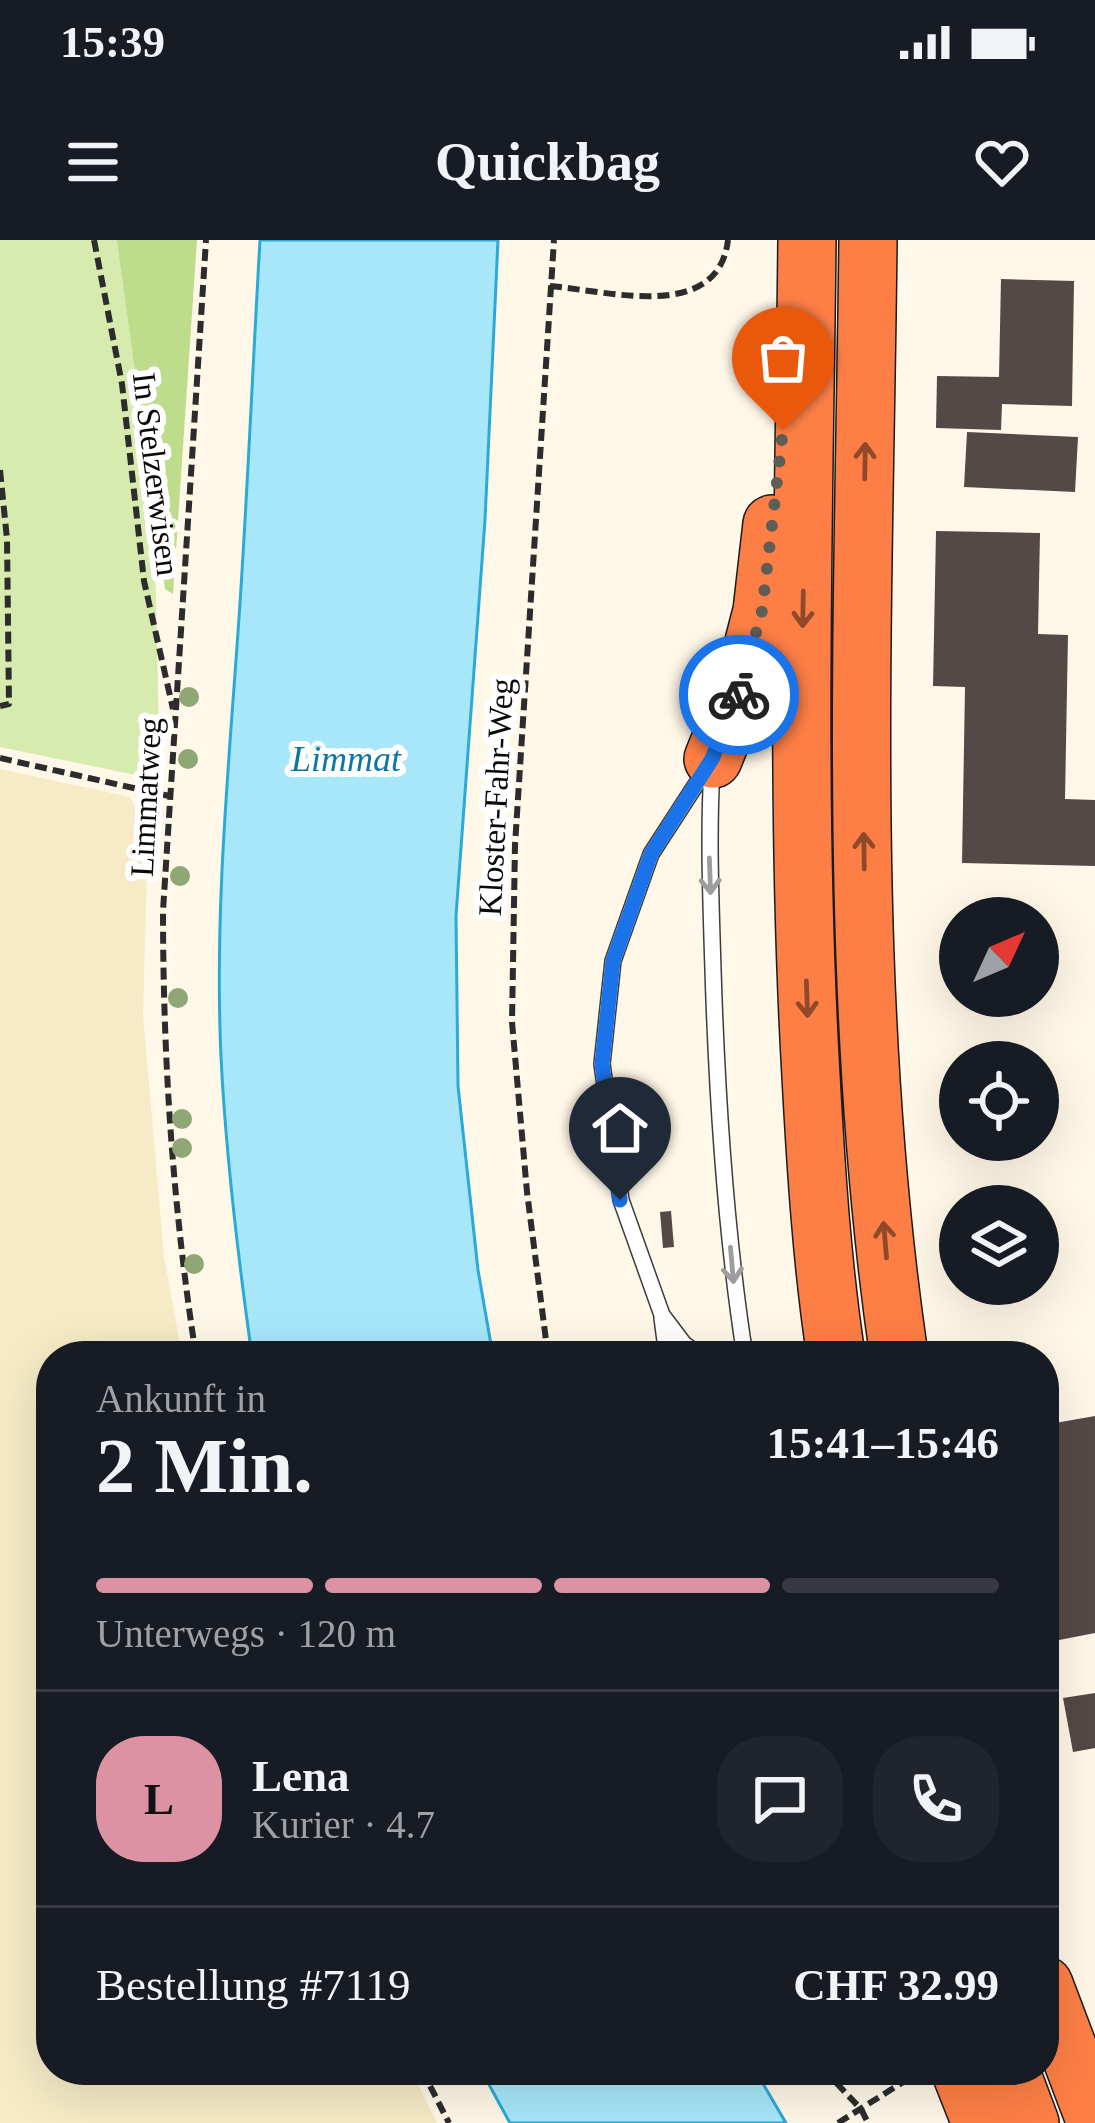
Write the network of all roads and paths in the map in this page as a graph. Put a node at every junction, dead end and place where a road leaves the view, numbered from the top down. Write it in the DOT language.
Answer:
graph roads {
  1 [pos="94,240"];
  2 [pos="206,240"];
  3 [pos="554,240"];
  4 [pos="728,240"];
  5 [pos="807,240"];
  6 [pos="868,240"];
  7 [pos="550,286"];
  8 [pos="0,470"];
  9 [pos="0,706"];
  10 [pos="175,713"];
  11 [pos="0,758"];
  12 [pos="712,759"];
  13 [pos="169,796"];
  14 [pos="662,1316"];
  15 [pos="194,1341"];
  16 [pos="546,1341"];
  17 [pos="665,1341"];
  18 [pos="682,1341"];
  19 [pos="743,1341"];
  20 [pos="834,1341"];
  21 [pos="897,1341"];
  22 [pos="1059,2024"];
  23 [pos="430,2085"];
  24 [pos="838,2085"];
  25 [pos="899,2085"];
  26 [pos="966,2085"];
  27 [pos="1016,2085"];
  28 [pos="861,2109"];
  29 [pos="1095,2120"];
  30 [pos="842,2121"];
  31 [pos="449,2123"];
  32 [pos="868,2123"];
  33 [pos="981,2123"];
  34 [pos="1030,2123"];
  1 -- 10 [label="path, In Stelzerwisen"];
  2 -- 10 [label="path, Limmatweg"];
  3 -- 7 [label="path, Kloster-Fahr-Weg"];
  4 -- 7 [label="path"];
  5 -- 12 [label="highway"];
  5 -- 20 [label="highway, one-way"];
  21 -- 6 [label="highway, one-way"];
  7 -- 16 [label="path, Kloster-Fahr-Weg"];
  8 -- 9 [label="path"];
  10 -- 13 [label="path, Limmatweg"];
  11 -- 13 [label="path"];
  12 -- 14 [label="lane"];
  12 -- 19 [label="lane, one-way"];
  13 -- 15 [label="path, Limmatweg"];
  14 -- 17 [label="lane"];
  14 -- 18 [label="lane"];
  22 -- 29 [label="highway"];
  23 -- 31 [label="path"];
  24 -- 28 [label="path"];
  25 -- 28 [label="path"];
  26 -- 33 [label="highway"];
  27 -- 34 [label="highway"];
  28 -- 30 [label="path"];
  28 -- 32 [label="path"];
}
